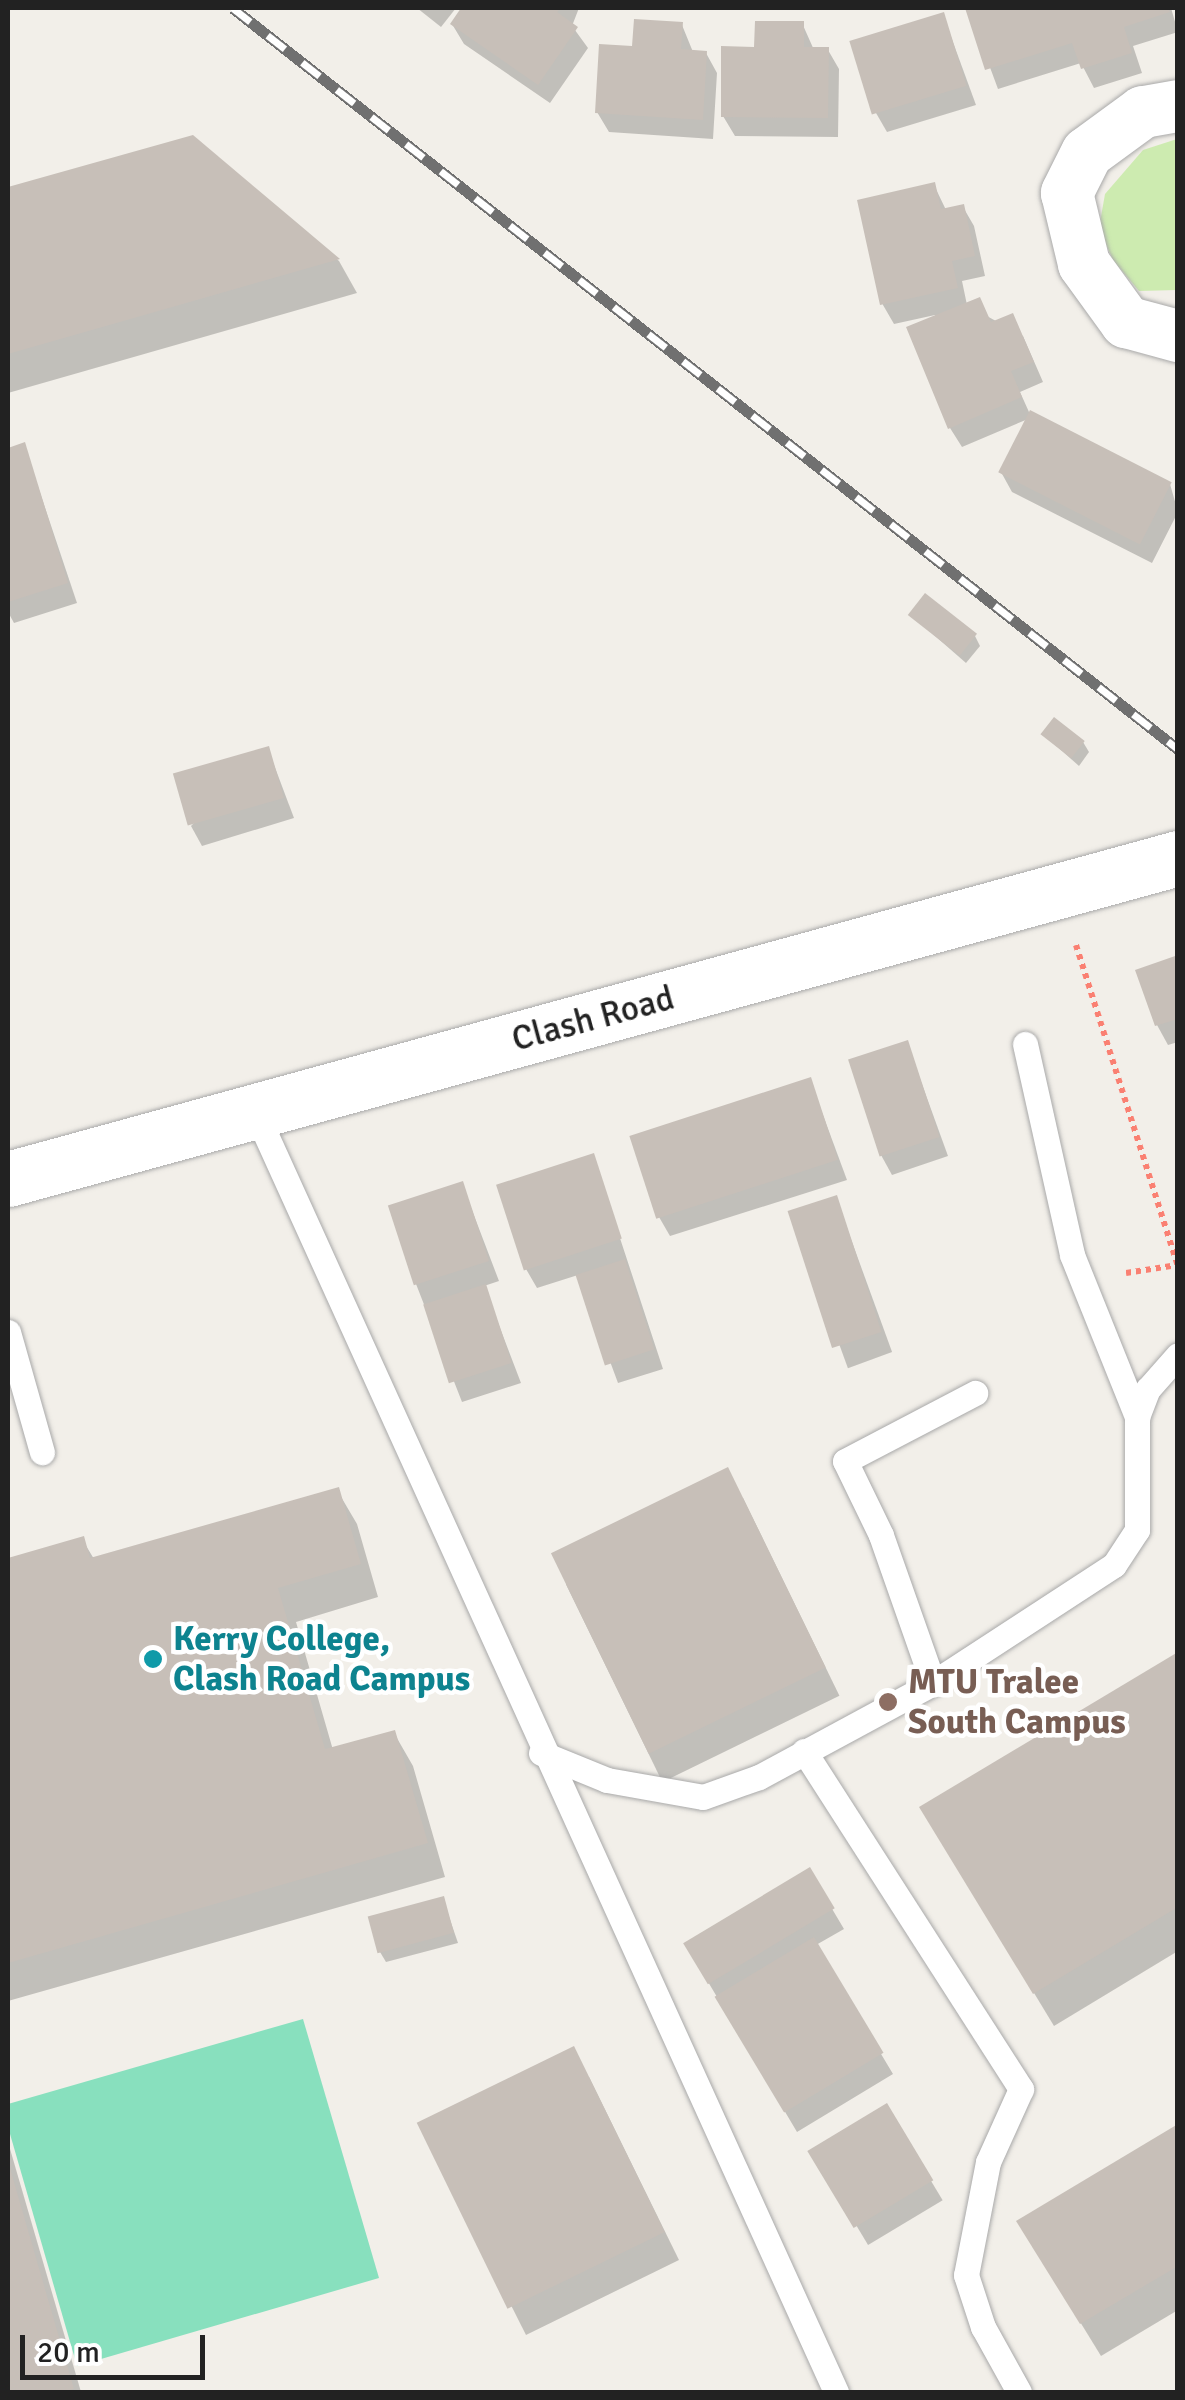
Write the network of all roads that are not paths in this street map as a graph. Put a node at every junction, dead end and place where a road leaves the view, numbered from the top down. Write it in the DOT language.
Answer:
graph roads {
  1 [pos="1178,106"];
  2 [pos="1178,336"];
  3 [pos="1178,858"];
  4 [pos="1025,1044"];
  5 [pos="255,1111"];
  6 [pos="8,1179"];
  7 [pos="8,1332"];
  8 [pos="1178,1355"];
  9 [pos="975,1393"];
  10 [pos="1137,1416"];
  11 [pos="42,1452"];
  12 [pos="933,1682"];
  13 [pos="804,1751"];
  14 [pos="541,1753"];
  15 [pos="836,2392"];
  16 [pos="1018,2392"];
  1 -- 2 [label="street"];
  3 -- 5 [label="street, Clash Road"];
  4 -- 10 [label="lane"];
  5 -- 6 [label="street, Clash Road"];
  5 -- 14 [label="lane"];
  7 -- 11 [label="lane"];
  8 -- 10 [label="lane"];
  9 -- 12 [label="lane"];
  10 -- 12 [label="lane"];
  12 -- 13 [label="lane"];
  13 -- 14 [label="lane"];
  13 -- 16 [label="lane"];
  14 -- 15 [label="lane"];
}
